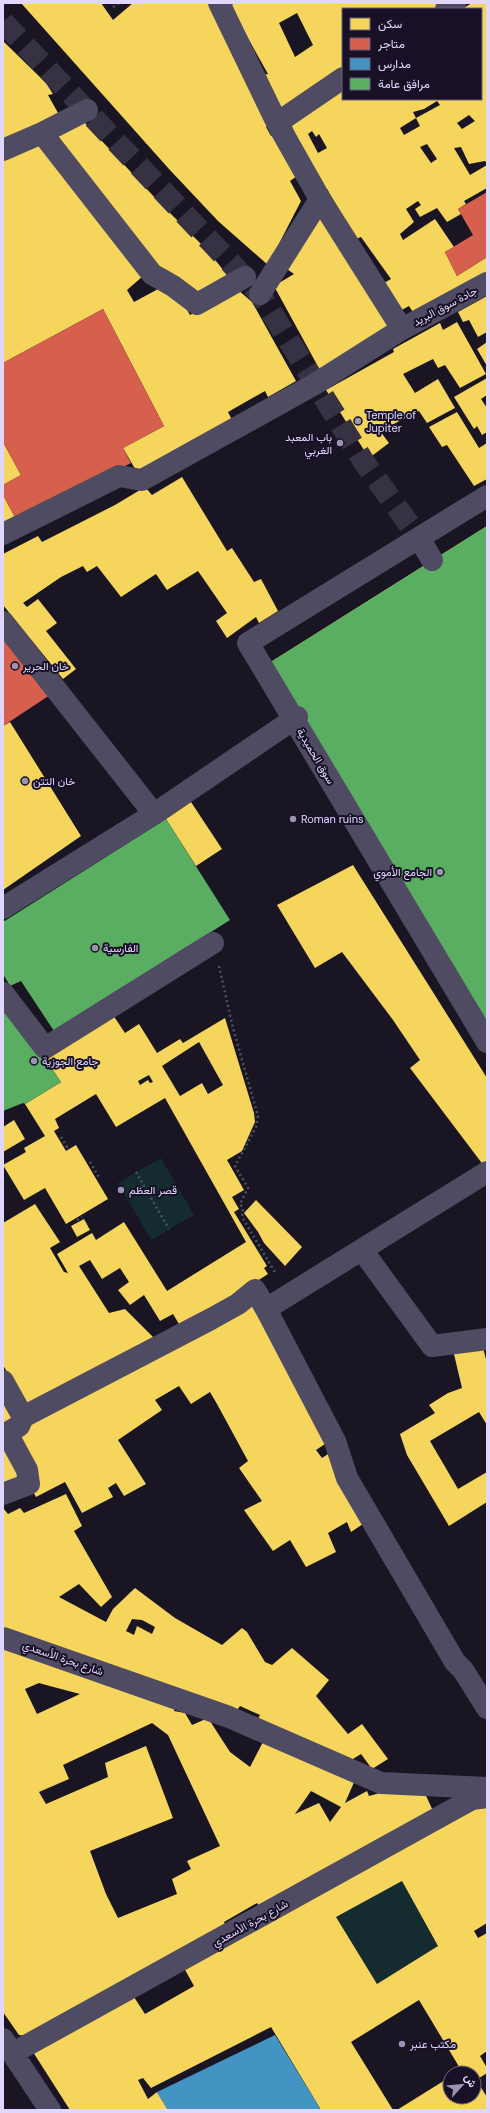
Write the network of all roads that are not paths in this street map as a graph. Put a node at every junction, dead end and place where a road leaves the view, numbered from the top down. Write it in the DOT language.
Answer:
graph roads {
  1 [pos="219,3"];
  2 [pos="342,79"];
  3 [pos="87,110"];
  4 [pos="277,122"];
  5 [pos="42,133"];
  6 [pos="3,150"];
  7 [pos="320,199"];
  8 [pos="245,277"];
  9 [pos="487,284"];
  10 [pos="260,294"];
  11 [pos="402,329"];
  12 [pos="487,496"];
  13 [pos="3,534"];
  14 [pos="419,538"];
  15 [pos="432,560"];
  16 [pos="3,622"];
  17 [pos="296,718"];
  18 [pos="154,814"];
  19 [pos="3,908"];
  20 [pos="213,943"];
  21 [pos="3,992"];
  22 [pos="487,1042"];
  23 [pos="487,1172"];
  24 [pos="362,1250"];
  25 [pos="266,1309"];
  26 [pos="487,1339"];
  27 [pos="3,1381"];
  28 [pos="23,1417"];
  29 [pos="3,1494"];
  30 [pos="3,1638"];
  31 [pos="487,1708"];
  32 [pos="487,1788"];
  33 [pos="487,1797"];
  34 [pos="8,2046"];
  35 [pos="50,2110"];
  1 -- 4 [label="street"];
  2 -- 4 [label="street"];
  3 -- 5 [label="street"];
  4 -- 7 [label="street"];
  5 -- 6 [label="street"];
  5 -- 8 [label="street"];
  7 -- 10 [label="street"];
  7 -- 11 [label="street"];
  9 -- 11 [label="street, جادة سوق البريد"];
  11 -- 13 [label="street, جادة سوق البريد"];
  12 -- 14 [label="street"];
  14 -- 15 [label="street"];
  14 -- 17 [label="street, سوق الحميدية"];
  16 -- 18 [label="street"];
  17 -- 18 [label="street"];
  17 -- 22 [label="street, سوق الحميدية"];
  18 -- 19 [label="street"];
  20 -- 21 [label="street"];
  23 -- 24 [label="street"];
  24 -- 25 [label="street"];
  24 -- 26 [label="street"];
  25 -- 28 [label="street"];
  25 -- 31 [label="street"];
  27 -- 28 [label="street"];
  28 -- 29 [label="street"];
  30 -- 32 [label="street, شارع بحرة الأسعدي"];
  33 -- 34 [label="street, شارع بحرة الأسعدي"];
  34 -- 35 [label="street"];
}
